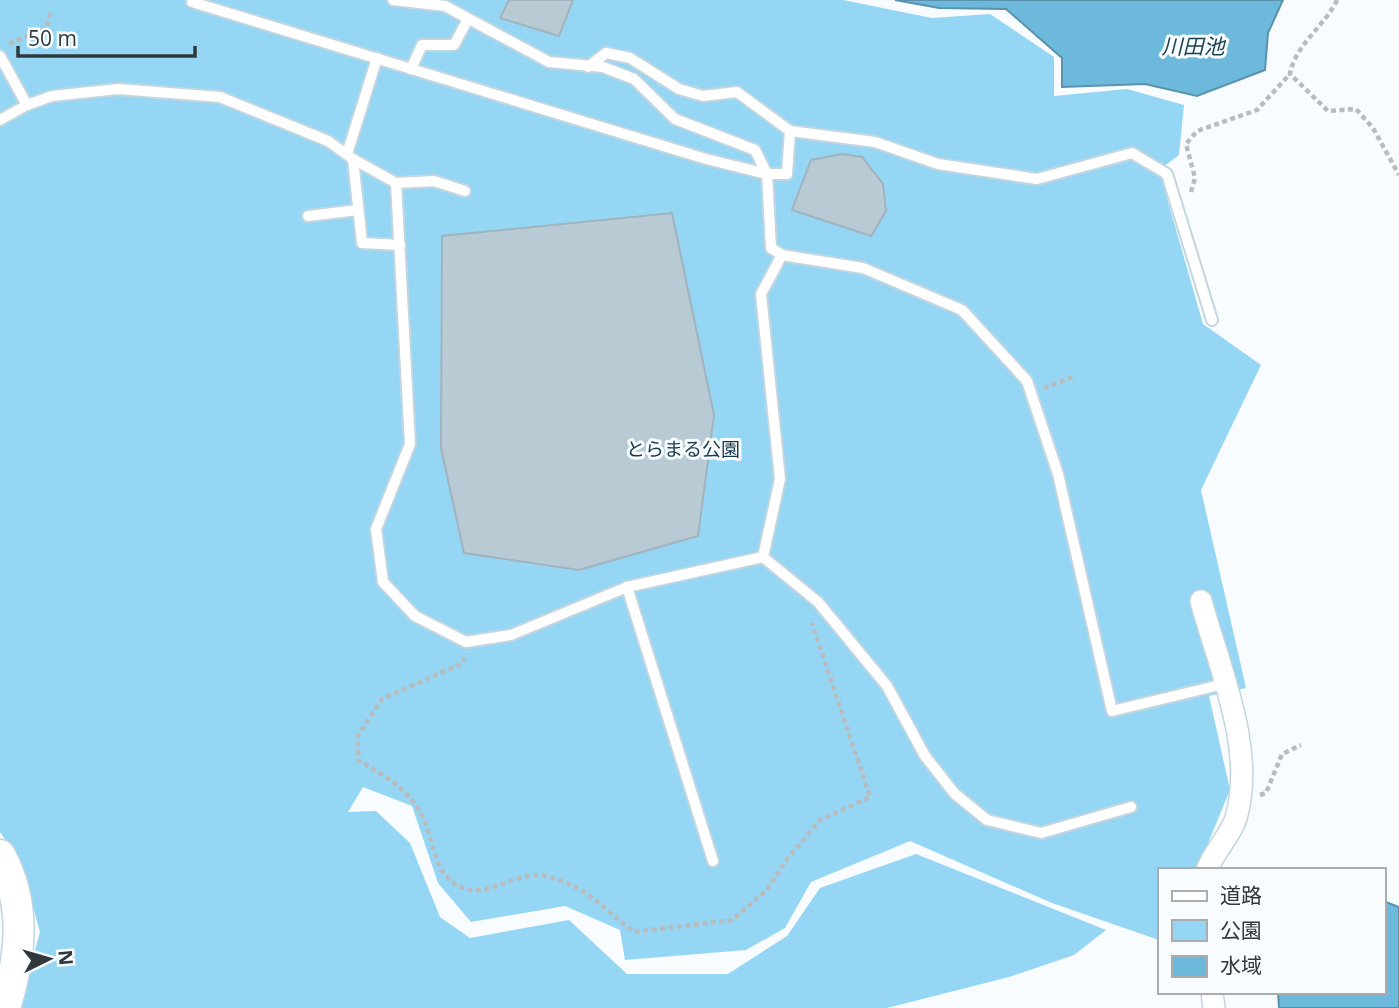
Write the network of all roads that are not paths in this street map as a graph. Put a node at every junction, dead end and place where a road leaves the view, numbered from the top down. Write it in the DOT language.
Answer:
graph roads {
  1 [pos="393,0"];
  2 [pos="192,2"];
  3 [pos="468,19"];
  4 [pos="0,57"];
  5 [pos="377,58"];
  6 [pos="588,67"];
  7 [pos="411,69"];
  8 [pos="27,104"];
  9 [pos="0,120"];
  10 [pos="790,131"];
  11 [pos="350,157"];
  12 [pos="766,174"];
  13 [pos="396,183"];
  14 [pos="465,191"];
  15 [pos="358,210"];
  16 [pos="308,216"];
  17 [pos="400,245"];
  18 [pos="782,255"];
  19 [pos="1212,320"];
  20 [pos="763,557"];
  21 [pos="627,587"];
  22 [pos="1201,601"];
  23 [pos="1224,684"];
  24 [pos="1131,807"];
  25 [pos="0,855"];
  26 [pos="713,861"];
  27 [pos="1209,868"];
  28 [pos="5,1008"];
  1 -- 3 [label="lane"];
  2 -- 5 [label="lane"];
  3 -- 6 [label="lane"];
  3 -- 7 [label="lane"];
  4 -- 8 [label="lane"];
  5 -- 7 [label="lane"];
  5 -- 11 [label="lane"];
  6 -- 10 [label="lane"];
  6 -- 12 [label="lane"];
  7 -- 12 [label="lane"];
  8 -- 9 [label="lane"];
  8 -- 11 [label="lane"];
  10 -- 12 [label="lane"];
  10 -- 19 [label="lane"];
  11 -- 13 [label="lane"];
  11 -- 15 [label="lane"];
  12 -- 18 [label="lane"];
  13 -- 14 [label="lane"];
  13 -- 17 [label="lane"];
  15 -- 16 [label="lane"];
  15 -- 17 [label="lane"];
  17 -- 21 [label="lane"];
  18 -- 20 [label="lane"];
  18 -- 23 [label="lane"];
  20 -- 21 [label="lane"];
  20 -- 24 [label="lane"];
  21 -- 26 [label="lane"];
  22 -- 23 [label="street"];
  23 -- 27 [label="street"];
  25 -- 28 [label="street"];
}
